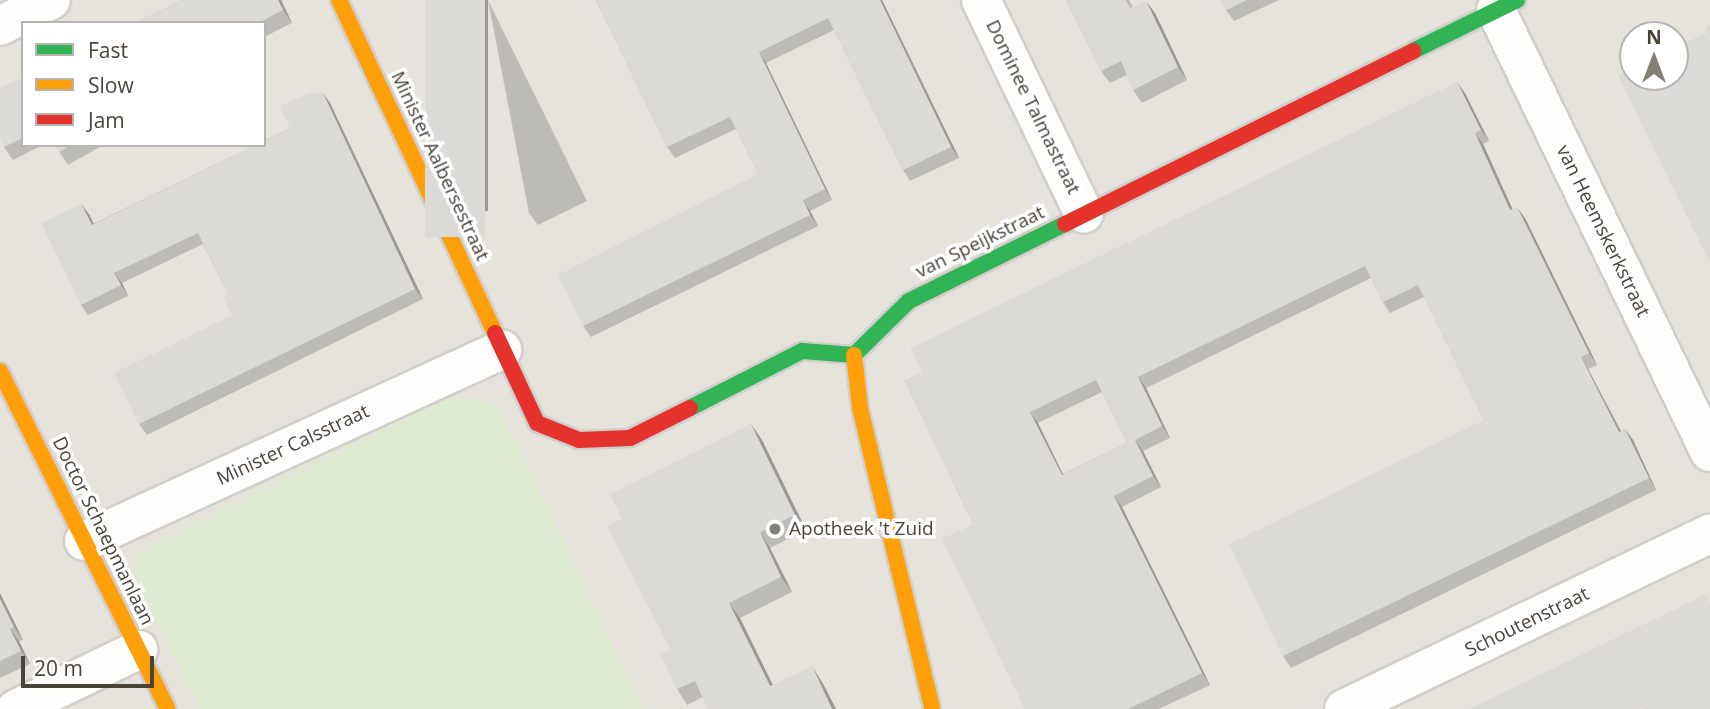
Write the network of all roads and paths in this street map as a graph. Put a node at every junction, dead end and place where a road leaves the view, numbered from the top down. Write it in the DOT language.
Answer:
graph roads {
  1 [pos="51,0"];
  2 [pos="338,0"];
  3 [pos="981,0"];
  4 [pos="1506,5"];
  5 [pos="0,26"];
  6 [pos="1084,214"];
  7 [pos="502,350"];
  8 [pos="854,355"];
  9 [pos="0,371"];
  10 [pos="1710,452"];
  11 [pos="1710,534"];
  12 [pos="85,541"];
  13 [pos="138,650"];
  14 [pos="16,709"];
  15 [pos="168,709"];
  16 [pos="932,709"];
  17 [pos="1344,709"];
  1 -- 5 [label="street"];
  2 -- 7 [label="street, Minister Aalbersestraat"];
  3 -- 6 [label="street, Dominee Talmastraat"];
  4 -- 6 [label="street, van Speijkstraat"];
  4 -- 10 [label="street, van Heemskerkstraat"];
  6 -- 8 [label="street, van Speijkstraat"];
  7 -- 8 [label="street"];
  7 -- 12 [label="street, Minister Calsstraat"];
  8 -- 16 [label="street"];
  9 -- 12 [label="street, Doctor Schaepmanlaan"];
  11 -- 17 [label="street, Schoutenstraat"];
  12 -- 13 [label="street, Doctor Schaepmanlaan"];
  13 -- 14 [label="street"];
  13 -- 15 [label="street, Doctor Schaepmanlaan"];
}
